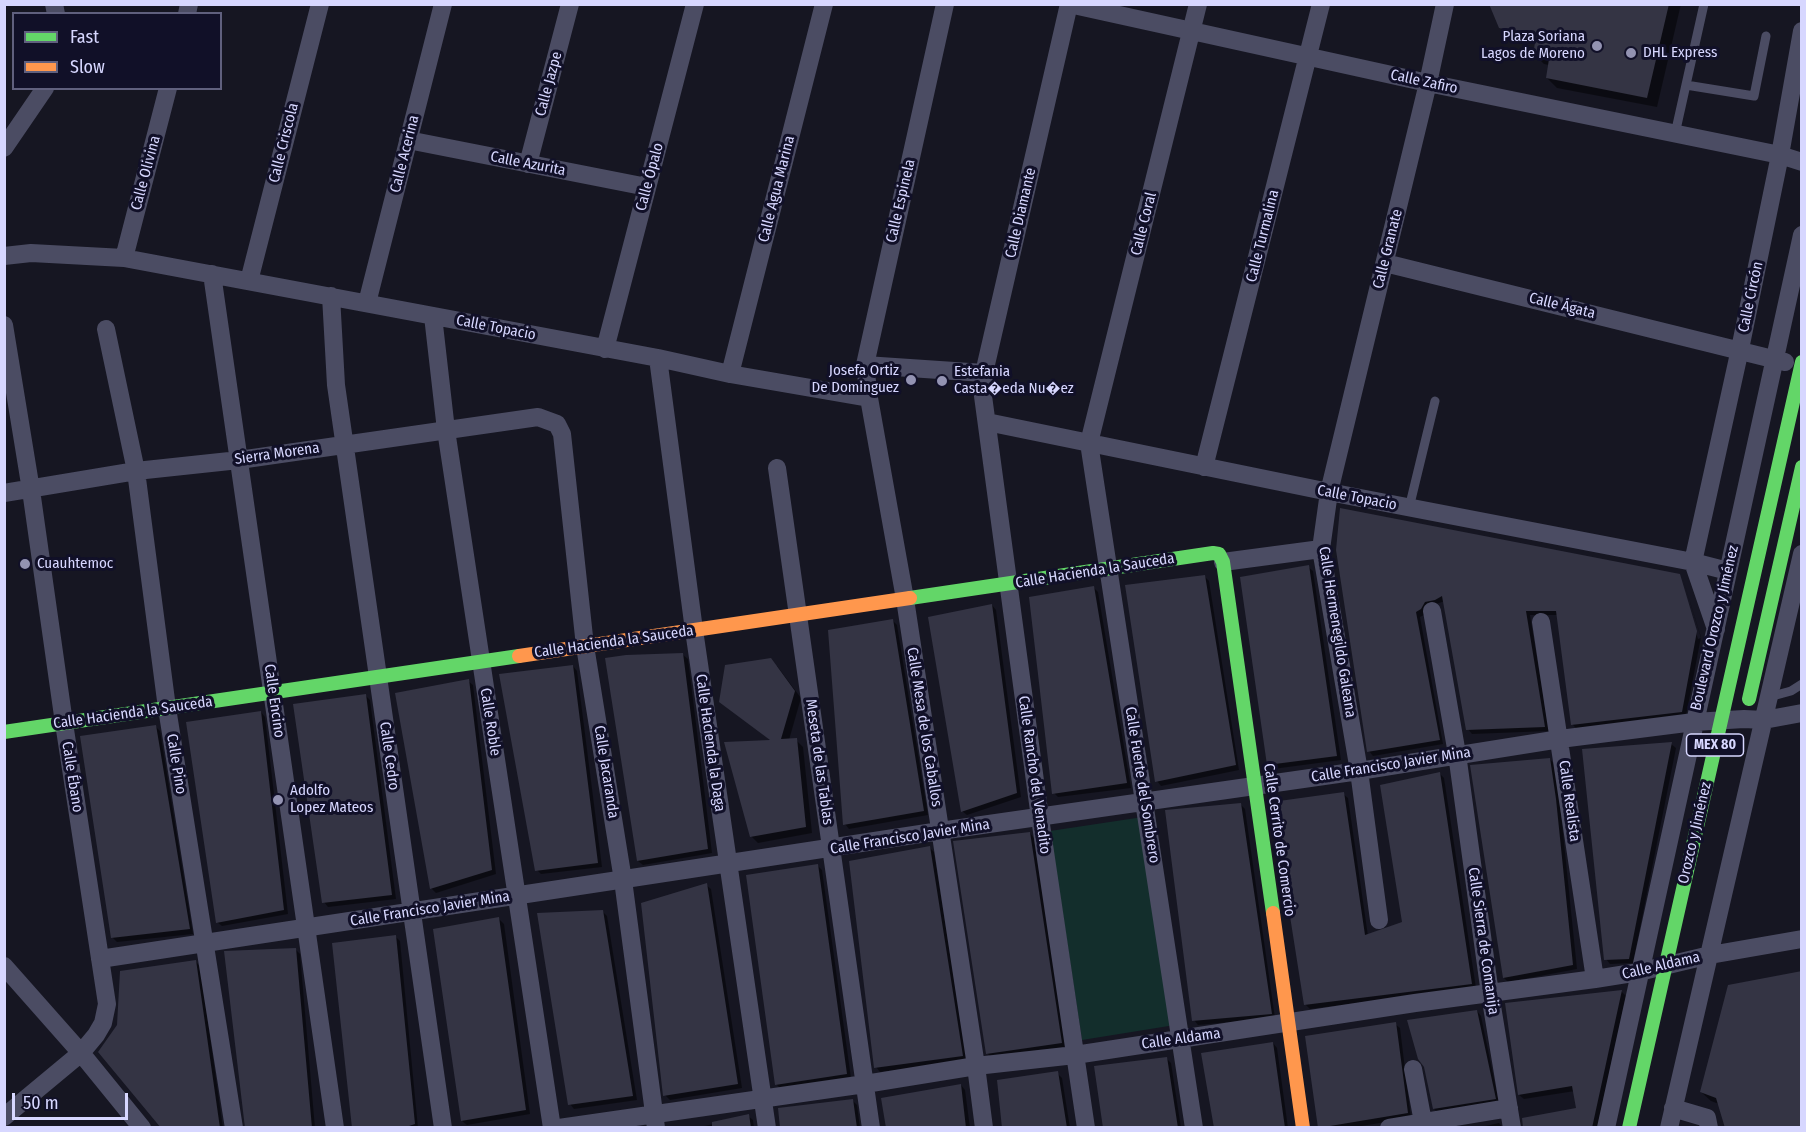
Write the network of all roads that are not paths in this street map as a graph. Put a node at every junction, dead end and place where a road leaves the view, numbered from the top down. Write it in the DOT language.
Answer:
graph roads {
  1 [pos="320,4"];
  2 [pos="443,4"];
  3 [pos="570,4"];
  4 [pos="695,4"];
  5 [pos="824,4"];
  6 [pos="945,4"];
  7 [pos="1198,4"];
  8 [pos="1321,4"];
  9 [pos="1445,4"];
  10 [pos="1704,4"];
  11 [pos="1069,5"];
  12 [pos="1192,31"];
  13 [pos="1802,31"];
  14 [pos="1766,36"];
  15 [pos="1309,57"];
  16 [pos="1428,83"];
  17 [pos="1686,85"];
  18 [pos="44,90"];
  19 [pos="167,90"];
  20 [pos="1675,134"];
  21 [pos="408,140"];
  22 [pos="4,148"];
  23 [pos="1779,155"];
  24 [pos="1802,162"];
  25 [pos="528,164"];
  26 [pos="647,187"];
  27 [pos="1802,235"];
  28 [pos="4,256"];
  29 [pos="124,258"];
  30 [pos="1385,263"];
  31 [pos="212,274"];
  32 [pos="249,281"];
  33 [pos="331,296"];
  34 [pos="367,303"];
  35 [pos="433,316"];
  36 [pos="4,325"];
  37 [pos="106,329"];
  38 [pos="605,349"];
  39 [pos="1740,349"];
  40 [pos="658,358"];
  41 [pos="1774,359"];
  42 [pos="1801,364"];
  43 [pos="865,365"];
  44 [pos="984,373"];
  45 [pos="730,374"];
  46 [pos="868,398"];
  47 [pos="1435,401"];
  48 [pos="550,420"];
  49 [pos="987,422"];
  50 [pos="447,430"];
  51 [pos="1089,443"];
  52 [pos="344,445"];
  53 [pos="239,460"];
  54 [pos="1204,467"];
  55 [pos="1802,467"];
  56 [pos="777,468"];
  57 [pos="136,471"];
  58 [pos="32,490"];
  59 [pos="1329,492"];
  60 [pos="4,493"];
  61 [pos="1409,507"];
  62 [pos="1321,549"];
  63 [pos="1802,554"];
  64 [pos="1222,560"];
  65 [pos="1692,562"];
  66 [pos="1109,569"];
  67 [pos="1728,571"];
  68 [pos="1009,584"];
  69 [pos="905,599"];
  70 [pos="1432,611"];
  71 [pos="799,615"];
  72 [pos="1541,622"];
  73 [pos="694,630"];
  74 [pos="1716,630"];
  75 [pos="585,646"];
  76 [pos="481,662"];
  77 [pos="378,677"];
  78 [pos="1802,684"];
  79 [pos="272,693"];
  80 [pos="1769,697"];
  81 [pos="167,708"];
  82 [pos="1802,713"];
  83 [pos="1721,720"];
  84 [pos="1764,720"];
  85 [pos="1694,722"];
  86 [pos="64,723"];
  87 [pos="1743,725"];
  88 [pos="4,732"];
  89 [pos="1560,739"];
  90 [pos="1457,754"];
  91 [pos="1359,771"];
  92 [pos="1254,787"];
  93 [pos="1145,802"];
  94 [pos="1040,818"];
  95 [pos="940,831"];
  96 [pos="831,849"];
  97 [pos="728,865"];
  98 [pos="624,880"];
  99 [pos="517,896"];
  100 [pos="412,912"];
  101 [pos="1379,920"];
  102 [pos="307,928"];
  103 [pos="1802,939"];
  104 [pos="205,943"];
  105 [pos="1710,955"];
  106 [pos="100,959"];
  107 [pos="1665,964"];
  108 [pos="4,966"];
  109 [pos="1639,972"];
  110 [pos="1595,979"];
  111 [pos="1490,994"];
  112 [pos="1288,1024"];
  113 [pos="1181,1039"];
  114 [pos="81,1053"];
  115 [pos="1075,1055"];
  116 [pos="976,1066"];
  117 [pos="1413,1069"];
  118 [pos="865,1084"];
  119 [pos="762,1099"];
  120 [pos="1509,1108"];
  121 [pos="1673,1108"];
  122 [pos="7,1119"];
  123 [pos="655,1121"];
  124 [pos="1423,1122"];
  125 [pos="142,1128"];
  126 [pos="234,1128"];
  127 [pos="335,1128"];
  128 [pos="443,1128"];
  129 [pos="552,1128"];
  130 [pos="559,1128"];
  131 [pos="767,1128"];
  132 [pos="871,1128"];
  133 [pos="984,1128"];
  134 [pos="1086,1128"];
  135 [pos="1194,1128"];
  136 [pos="1303,1128"];
  137 [pos="1389,1128"];
  138 [pos="1512,1128"];
  139 [pos="1606,1128"];
  140 [pos="1629,1128"];
  141 [pos="1669,1128"];
  142 [pos="1709,1128"];
  1 -- 32 [label="street, Calle Criscola"];
  2 -- 21 [label="street, Calle Acerina"];
  3 -- 25 [label="street, Calle Jazpe"];
  4 -- 26 [label="street, Calle Ópalo"];
  5 -- 45 [label="street, Calle Agua Marina"];
  6 -- 43 [label="street, Calle Espinela"];
  7 -- 12 [label="street, Calle Coral"];
  8 -- 15 [label="street, Calle Turmalina"];
  9 -- 16 [label="street, Calle Granate"];
  10 -- 17 [label="lane"];
  11 -- 12 [label="street, Calle Zafiro"];
  11 -- 44 [label="street, Calle Diamante"];
  12 -- 15 [label="street, Calle Zafiro"];
  12 -- 51 [label="street, Calle Coral"];
  13 -- 23 [label="street, Calle Circón"];
  14 -- 17 [label="lane"];
  15 -- 16 [label="street, Calle Zafiro"];
  15 -- 54 [label="street, Calle Turmalina"];
  16 -- 20 [label="street, Calle Zafiro"];
  16 -- 30 [label="street, Calle Granate"];
  17 -- 20 [label="lane"];
  18 -- 22 [label="street"];
  19 -- 29 [label="street, Calle Olivina"];
  20 -- 23 [label="street, Calle Zafiro"];
  21 -- 25 [label="street, Calle Azurita"];
  21 -- 34 [label="street, Calle Acerina"];
  23 -- 24 [label="street, Calle Zafiro"];
  23 -- 39 [label="street, Calle Circón"];
  25 -- 26 [label="street, Calle Azurita"];
  26 -- 38 [label="street, Calle Ópalo"];
  27 -- 41 [label="street, Boulevard Orozco y Jiménez / MEX 80"];
  28 -- 29 [label="street, Calle Topacio"];
  29 -- 31 [label="street, Calle Topacio"];
  30 -- 39 [label="street, Calle Ágata"];
  30 -- 59 [label="street, Calle Granate"];
  31 -- 32 [label="street, Calle Topacio"];
  31 -- 53 [label="street, Calle Encino"];
  32 -- 33 [label="street, Calle Topacio"];
  33 -- 34 [label="street, Calle Topacio"];
  33 -- 52 [label="street, Calle Cedro"];
  34 -- 35 [label="street, Calle Topacio"];
  35 -- 38 [label="street, Calle Topacio"];
  35 -- 50 [label="street, Calle Roble"];
  36 -- 58 [label="street, Calle Ébano"];
  37 -- 57 [label="street, Calle Pino"];
  38 -- 40 [label="street, Calle Topacio"];
  39 -- 41 [label="street, Calle Ágata"];
  39 -- 65 [label="street, Calle Circón"];
  40 -- 45 [label="street, Calle Topacio"];
  40 -- 73 [label="street, Calle Hacienda la Daga"];
  41 -- 42 [label="street, Calle Ágata"];
  41 -- 67 [label="street, Boulevard Orozco y Jiménez / MEX 80"];
  42 -- 83 [label="main road, Orozco y Jiménez / MEX 80"];
  43 -- 44 [label="street"];
  43 -- 46 [label="street, Calle Espinela"];
  44 -- 49 [label="street, Calle Diamante"];
  45 -- 46 [label="street, Calle Topacio"];
  46 -- 69 [label="street, Calle Mesa de los Caballos"];
  47 -- 61 [label="lane"];
  48 -- 50 [label="street, Sierra Morena"];
  48 -- 75 [label="street, Calle Jacaranda"];
  49 -- 51 [label="street, Calle Topacio"];
  49 -- 68 [label="street, Calle Rancho del Venadito"];
  50 -- 52 [label="street, Sierra Morena"];
  50 -- 76 [label="street, Calle Roble"];
  51 -- 54 [label="street, Calle Topacio"];
  51 -- 66 [label="street, Calle Fuerte del Sombrero"];
  52 -- 53 [label="street, Sierra Morena"];
  52 -- 77 [label="street, Calle Cedro"];
  53 -- 57 [label="street, Sierra Morena"];
  53 -- 79 [label="street, Calle Encino"];
  54 -- 59 [label="street, Calle Topacio"];
  55 -- 87 [label="main road, MEX 80"];
  56 -- 71 [label="street, Meseta de las Tablas"];
  57 -- 58 [label="street, Sierra Morena"];
  57 -- 81 [label="street, Calle Pino"];
  58 -- 60 [label="street, Sierra Morena"];
  58 -- 86 [label="street, Calle Ébano"];
  59 -- 61 [label="street, Calle Topacio"];
  59 -- 62 [label="street, Calle Hermenegildo Galeana"];
  61 -- 65 [label="street, Calle Topacio"];
  62 -- 64 [label="street, Calle Hacienda la Sauceda"];
  62 -- 91 [label="street, Calle Hermenegildo Galeana"];
  63 -- 80 [label="street"];
  64 -- 66 [label="main road, Calle Hacienda la Sauceda"];
  64 -- 92 [label="main road, Calle Cerrito de Comercio"];
  65 -- 67 [label="street, Calle Topacio"];
  65 -- 74 [label="street"];
  66 -- 68 [label="main road, Calle Hacienda la Sauceda"];
  66 -- 93 [label="street, Calle Fuerte del Sombrero"];
  67 -- 74 [label="street, Boulevard Orozco y Jiménez / MEX 80"];
  68 -- 69 [label="main road, Calle Hacienda la Sauceda"];
  68 -- 94 [label="street, Calle Rancho del Venadito"];
  69 -- 71 [label="main road, Calle Hacienda la Sauceda"];
  69 -- 95 [label="street, Calle Mesa de los Caballos"];
  70 -- 90 [label="street, Calle Sierra de Comanija"];
  71 -- 73 [label="main road, Calle Hacienda la Sauceda"];
  71 -- 96 [label="street, Meseta de las Tablas"];
  72 -- 89 [label="street, Calle Realista"];
  73 -- 75 [label="main road, Calle Hacienda la Sauceda"];
  73 -- 97 [label="street, Calle Hacienda la Daga"];
  74 -- 85 [label="street, Boulevard Orozco y Jiménez / MEX 80"];
  75 -- 76 [label="main road, Calle Hacienda la Sauceda"];
  75 -- 98 [label="street, Calle Jacaranda"];
  76 -- 77 [label="main road, Calle Hacienda la Sauceda"];
  76 -- 99 [label="street, Calle Roble"];
  77 -- 79 [label="main road, Calle Hacienda la Sauceda"];
  77 -- 100 [label="street, Calle Cedro"];
  78 -- 80 [label="lane"];
  79 -- 81 [label="main road, Calle Hacienda la Sauceda"];
  79 -- 102 [label="street, Calle Encino"];
  80 -- 84 [label="street"];
  81 -- 86 [label="main road, Calle Hacienda la Sauceda"];
  81 -- 104 [label="street, Calle Pino"];
  82 -- 84 [label="street, Calle Francisco Javier Mina"];
  83 -- 85 [label="street, Calle Francisco Javier Mina"];
  83 -- 87 [label="street, Calle Francisco Javier Mina"];
  83 -- 107 [label="main road, Orozco y Jiménez / MEX 80"];
  84 -- 87 [label="street, Calle Francisco Javier Mina"];
  84 -- 105 [label="street"];
  85 -- 89 [label="street, Calle Francisco Javier Mina"];
  85 -- 109 [label="street, Boulevard Orozco y Jiménez / MEX 80"];
  86 -- 88 [label="main road, Calle Hacienda la Sauceda"];
  86 -- 106 [label="street, Calle Ébano"];
  89 -- 90 [label="street, Calle Francisco Javier Mina"];
  89 -- 110 [label="street, Calle Realista"];
  90 -- 91 [label="street, Calle Francisco Javier Mina"];
  90 -- 111 [label="street, Calle Sierra de Comanija"];
  91 -- 92 [label="street, Calle Francisco Javier Mina"];
  91 -- 101 [label="street, Calle Hermenegildo Galeana"];
  92 -- 93 [label="street, Calle Francisco Javier Mina"];
  92 -- 112 [label="main road, Calle Cerrito de Comercio"];
  93 -- 94 [label="street, Calle Francisco Javier Mina"];
  93 -- 113 [label="street, Calle Fuerte del Sombrero"];
  94 -- 95 [label="street, Calle Francisco Javier Mina"];
  94 -- 115 [label="street, Calle Rancho del Venadito"];
  95 -- 96 [label="street, Calle Francisco Javier Mina"];
  95 -- 116 [label="street, Calle Mesa de los Caballos"];
  96 -- 97 [label="street, Calle Francisco Javier Mina"];
  96 -- 118 [label="street, Meseta de las Tablas"];
  97 -- 98 [label="street, Calle Francisco Javier Mina"];
  97 -- 119 [label="street, Calle Hacienda la Daga"];
  98 -- 99 [label="street, Calle Francisco Javier Mina"];
  98 -- 123 [label="street, Calle Jacaranda"];
  99 -- 100 [label="street, Calle Francisco Javier Mina"];
  99 -- 129 [label="street, Calle Roble"];
  100 -- 102 [label="street, Calle Francisco Javier Mina"];
  100 -- 128 [label="street, Calle Cedro"];
  102 -- 104 [label="street, Calle Francisco Javier Mina"];
  102 -- 127 [label="street, Calle Encino"];
  103 -- 105 [label="street, Calle Aldama"];
  104 -- 106 [label="street, Calle Francisco Javier Mina"];
  104 -- 126 [label="street, Calle Pino"];
  105 -- 107 [label="street, Calle Aldama"];
  105 -- 121 [label="street"];
  106 -- 114 [label="street, Calle Ébano"];
  107 -- 109 [label="street, Calle Aldama"];
  107 -- 140 [label="main road, Orozco y Jiménez / MEX 80"];
  108 -- 114 [label="street"];
  109 -- 110 [label="street, Calle Aldama"];
  109 -- 139 [label="street, Boulevard Orozco y Jiménez / MEX 80"];
  110 -- 111 [label="street, Calle Aldama"];
  111 -- 112 [label="street, Calle Aldama"];
  111 -- 120 [label="street, Calle Sierra de Comanija"];
  112 -- 113 [label="street, Calle Aldama"];
  112 -- 136 [label="main road, Calle Cerrito de Comercio"];
  113 -- 115 [label="street, Calle Aldama"];
  113 -- 135 [label="street, Calle Fuerte del Sombrero"];
  114 -- 122 [label="street, Calle Ébano"];
  114 -- 125 [label="street"];
  115 -- 116 [label="street, Calle Aldama"];
  115 -- 134 [label="street, Calle Rancho del Venadito"];
  116 -- 118 [label="street, Calle Aldama"];
  116 -- 133 [label="street, Calle Mesa de los Caballos"];
  117 -- 124 [label="street"];
  118 -- 119 [label="street, Calle Aldama"];
  118 -- 132 [label="street, Meseta de las Tablas"];
  119 -- 123 [label="street, Calle Aldama"];
  119 -- 131 [label="street, Calle Hacienda la Daga"];
  120 -- 124 [label="street"];
  120 -- 138 [label="street, Calle Sierra de Comanija"];
  121 -- 141 [label="street"];
  121 -- 142 [label="street"];
  123 -- 130 [label="street, Calle Aldama"];
  124 -- 137 [label="street"];
}
